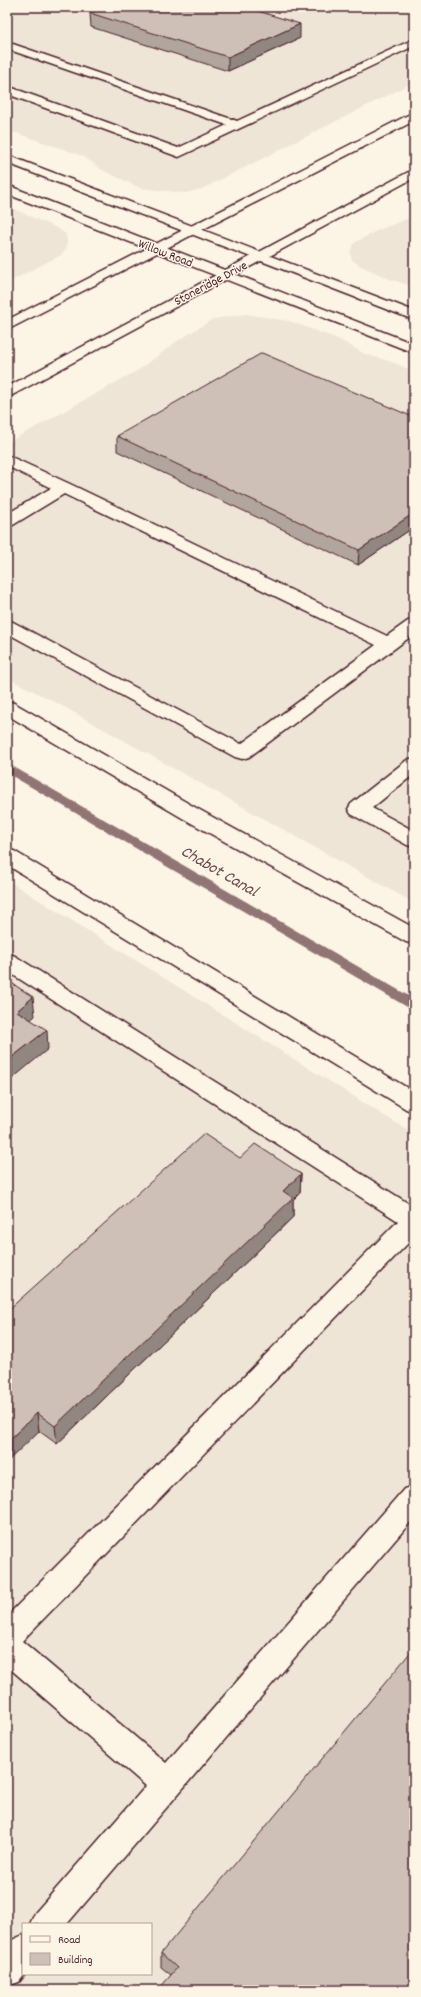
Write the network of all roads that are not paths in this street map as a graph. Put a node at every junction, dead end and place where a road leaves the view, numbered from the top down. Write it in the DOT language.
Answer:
graph roads {
  1 [pos="414,42"];
  2 [pos="7,45"];
  3 [pos="29,52"];
  4 [pos="14,58"];
  5 [pos="7,90"];
  6 [pos="414,116"];
  7 [pos="238,125"];
  8 [pos="7,159"];
  9 [pos="414,172"];
  10 [pos="7,189"];
  11 [pos="192,231"];
  12 [pos="157,249"];
  13 [pos="257,256"];
  14 [pos="223,275"];
  15 [pos="414,316"];
  16 [pos="7,326"];
  17 [pos="414,349"];
  18 [pos="7,393"];
  19 [pos="7,460"];
  20 [pos="64,487"];
  21 [pos="7,521"];
  22 [pos="414,625"];
  23 [pos="7,626"];
  24 [pos="389,644"];
  25 [pos="7,707"];
  26 [pos="414,764"];
  27 [pos="414,840"];
  28 [pos="7,856"];
  29 [pos="414,937"];
  30 [pos="7,961"];
  31 [pos="414,1102"];
  32 [pos="414,1220"];
  33 [pos="414,1498"];
  34 [pos="7,1636"];
  35 [pos="7,1646"];
  36 [pos="166,1783"];
  37 [pos="47,1923"];
  38 [pos="22,1952"];
  39 [pos="7,1970"];
  1 -- 7 [label="main road"];
  2 -- 3 [label="main road"];
  3 -- 4 [label="main road"];
  3 -- 7 [label="main road"];
  5 -- 7 [label="main road"];
  6 -- 11 [label="main road"];
  8 -- 11 [label="main road, Willow Road"];
  9 -- 13 [label="main road, Stoneridge Drive"];
  10 -- 12 [label="main road, Willow Road"];
  11 -- 12 [label="main road"];
  11 -- 13 [label="main road, Willow Road"];
  12 -- 14 [label="main road, Willow Road"];
  12 -- 16 [label="main road"];
  13 -- 14 [label="main road, Stoneridge Drive"];
  13 -- 15 [label="main road, Willow Road"];
  14 -- 17 [label="main road, Willow Road"];
  14 -- 18 [label="main road, Stoneridge Drive"];
  19 -- 20 [label="main road"];
  20 -- 21 [label="main road"];
  20 -- 24 [label="main road"];
  22 -- 24 [label="main road"];
  23 -- 24 [label="main road"];
  25 -- 29 [label="main road"];
  26 -- 27 [label="main road"];
  28 -- 31 [label="main road"];
  30 -- 32 [label="main road"];
  32 -- 34 [label="main road"];
  33 -- 36 [label="main road"];
  35 -- 36 [label="main road"];
  36 -- 37 [label="main road"];
  38 -- 39 [label="main road"];
}
